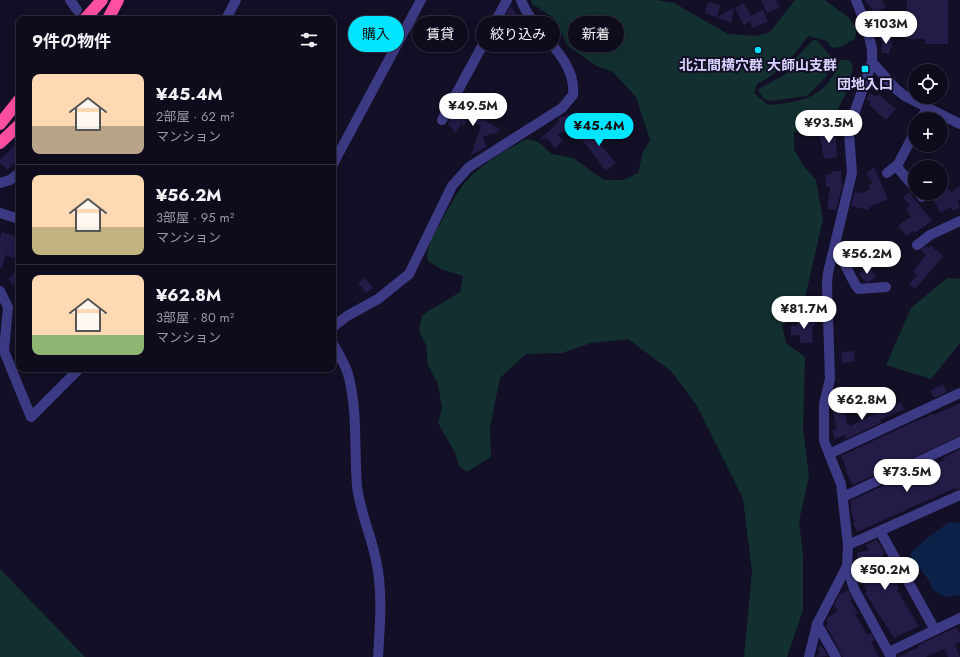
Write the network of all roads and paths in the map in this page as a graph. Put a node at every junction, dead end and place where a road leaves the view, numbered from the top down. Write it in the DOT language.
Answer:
graph roads {
  1 [pos="70,0"];
  2 [pos="236,0"];
  3 [pos="421,0"];
  4 [pos="507,0"];
  5 [pos="521,0"];
  6 [pos="856,0"];
  7 [pos="100,2"];
  8 [pos="81,15"];
  9 [pos="228,16"];
  10 [pos="872,62"];
  11 [pos="16,104"];
  12 [pos="927,108"];
  13 [pos="925,112"];
  14 [pos="442,120"];
  15 [pos="0,124"];
  16 [pos="960,124"];
  17 [pos="16,128"];
  18 [pos="0,142"];
  19 [pos="908,145"];
  20 [pos="336,155"];
  21 [pos="896,166"];
  22 [pos="887,172"];
  23 [pos="16,175"];
  24 [pos="908,180"];
  25 [pos="0,183"];
  26 [pos="0,213"];
  27 [pos="16,218"];
  28 [pos="960,221"];
  29 [pos="917,245"];
  30 [pos="834,250"];
  31 [pos="886,287"];
  32 [pos="0,292"];
  33 [pos="336,325"];
  34 [pos="336,350"];
  35 [pos="76,372"];
  36 [pos="960,393"];
  37 [pos="960,442"];
  38 [pos="829,454"];
  39 [pos="960,495"];
  40 [pos="843,496"];
  41 [pos="880,531"];
  42 [pos="848,545"];
  43 [pos="847,566"];
  44 [pos="960,618"];
  45 [pos="817,624"];
  46 [pos="935,630"];
  47 [pos="890,655"];
  48 [pos="378,657"];
  49 [pos="809,657"];
  50 [pos="836,657"];
  1 -- 8 [label="street"];
  2 -- 9 [label="street"];
  3 -- 20 [label="street"];
  4 -- 14 [label="street"];
  5 -- 33 [label="street"];
  6 -- 10 [label="street"];
  7 -- 8 [label="highway"];
  10 -- 12 [label="street"];
  10 -- 30 [label="street"];
  11 -- 15 [label="highway"];
  12 -- 13 [label="street"];
  12 -- 16 [label="street"];
  17 -- 18 [label="highway"];
  19 -- 21 [label="street"];
  21 -- 22 [label="street"];
  21 -- 24 [label="street"];
  23 -- 25 [label="street"];
  26 -- 27 [label="street"];
  28 -- 29 [label="street"];
  30 -- 31 [label="street"];
  30 -- 38 [label="street"];
  32 -- 35 [label="street"];
  34 -- 48 [label="street"];
  36 -- 38 [label="street"];
  37 -- 40 [label="street"];
  38 -- 40 [label="street"];
  39 -- 41 [label="street"];
  40 -- 42 [label="street"];
  41 -- 42 [label="street"];
  41 -- 46 [label="street"];
  42 -- 43 [label="street"];
  43 -- 45 [label="street"];
  43 -- 47 [label="street"];
  44 -- 46 [label="street"];
  45 -- 49 [label="street"];
  45 -- 50 [label="street"];
  46 -- 47 [label="street"];
}
